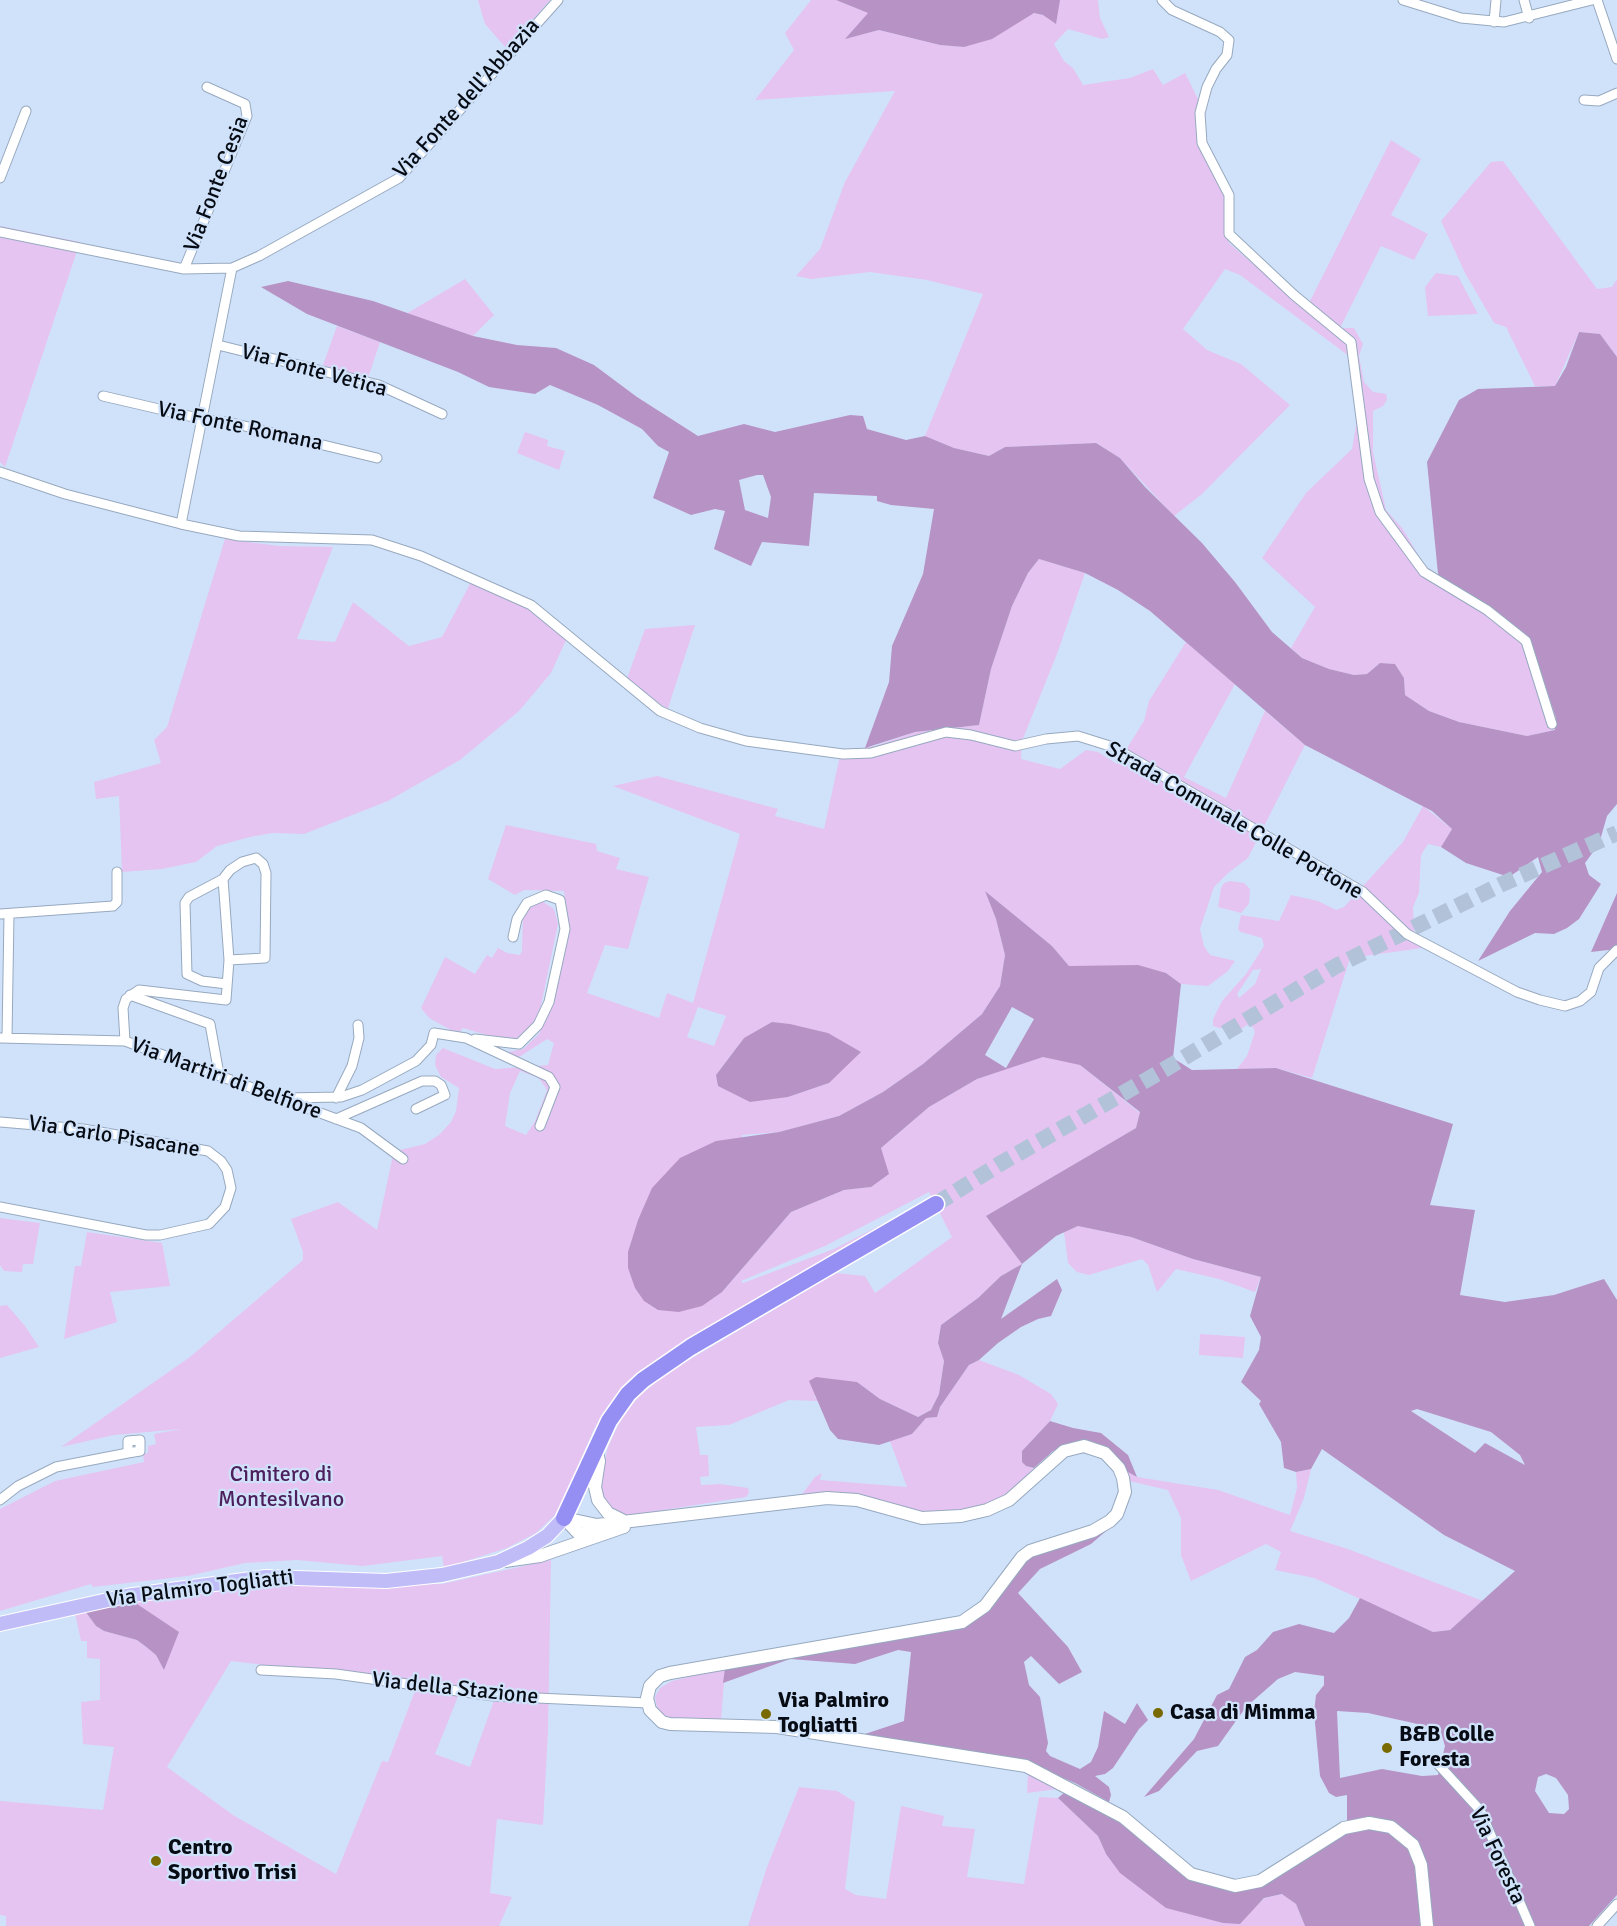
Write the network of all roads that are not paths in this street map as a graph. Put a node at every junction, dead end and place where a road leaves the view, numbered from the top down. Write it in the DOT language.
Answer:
graph roads {
  1 [pos="558,0"];
  2 [pos="1162,0"];
  3 [pos="1403,0"];
  4 [pos="1496,0"];
  5 [pos="1524,0"];
  6 [pos="1592,0"];
  7 [pos="1597,0"];
  8 [pos="1529,18"];
  9 [pos="1494,22"];
  10 [pos="1617,59"];
  11 [pos="207,87"];
  12 [pos="1617,93"];
  13 [pos="1584,100"];
  14 [pos="26,111"];
  15 [pos="0,178"];
  16 [pos="0,232"];
  17 [pos="232,268"];
  18 [pos="184,269"];
  19 [pos="218,345"];
  20 [pos="103,396"];
  21 [pos="442,414"];
  22 [pos="202,419"];
  23 [pos="377,458"];
  24 [pos="0,472"];
  25 [pos="181,524"];
  26 [pos="1552,724"];
  27 [pos="117,872"];
  28 [pos="224,879"];
  29 [pos="4,914"];
  30 [pos="513,937"];
  31 [pos="1617,950"];
  32 [pos="229,960"];
  33 [pos="227,984"];
  34 [pos="130,995"];
  35 [pos="358,1025"];
  36 [pos="4,1038"];
  37 [pos="466,1038"];
  38 [pos="125,1041"];
  39 [pos="219,1074"];
  40 [pos="336,1098"];
  41 [pos="282,1099"];
  42 [pos="416,1109"];
  43 [pos="336,1119"];
  44 [pos="0,1122"];
  45 [pos="540,1126"];
  46 [pos="404,1159"];
  47 [pos="936,1204"];
  48 [pos="0,1207"];
  49 [pos="596,1449"];
  50 [pos="128,1454"];
  51 [pos="18,1486"];
  52 [pos="0,1489"];
  53 [pos="0,1500"];
  54 [pos="564,1518"];
  55 [pos="619,1526"];
  56 [pos="498,1562"];
  57 [pos="3,1624"];
  58 [pos="261,1670"];
  59 [pos="648,1703"];
  60 [pos="1436,1762"];
  61 [pos="1617,1904"];
  62 [pos="1427,1926"];
  63 [pos="1530,1926"];
  64 [pos="1596,1926"];
  1 -- 17 [label="street, Via Fonte dell'Abbazia"];
  2 -- 26 [label="street"];
  3 -- 9 [label="street"];
  4 -- 9 [label="street"];
  5 -- 8 [label="street"];
  6 -- 8 [label="street"];
  7 -- 10 [label="street"];
  8 -- 9 [label="street"];
  11 -- 18 [label="street, Via Fonte Cesia"];
  12 -- 13 [label="street"];
  14 -- 15 [label="street"];
  16 -- 18 [label="street, Via Fonte dell'Abbazia"];
  17 -- 18 [label="street, Via Fonte dell'Abbazia"];
  17 -- 19 [label="street"];
  19 -- 21 [label="street, Via Fonte Vetica"];
  19 -- 22 [label="street"];
  20 -- 22 [label="street, Via Fonte Romana"];
  22 -- 23 [label="street, Via Fonte Romana"];
  22 -- 25 [label="street"];
  24 -- 25 [label="street, Strada Comunale Colle Portone"];
  25 -- 31 [label="street, Strada Comunale Colle Portone"];
  27 -- 29 [label="street"];
  28 -- 32 [label="street"];
  28 -- 32 [label="street"];
  28 -- 33 [label="street"];
  29 -- 36 [label="street"];
  30 -- 37 [label="street"];
  32 -- 33 [label="street"];
  33 -- 34 [label="street"];
  34 -- 38 [label="street"];
  34 -- 39 [label="street"];
  35 -- 40 [label="street"];
  36 -- 38 [label="street, Via Martiri di Belfiore"];
  37 -- 40 [label="street"];
  37 -- 45 [label="street"];
  38 -- 39 [label="street, Via Martiri di Belfiore"];
  39 -- 41 [label="street, Via Martiri di Belfiore"];
  40 -- 41 [label="street"];
  41 -- 43 [label="street, Via Martiri di Belfiore"];
  42 -- 43 [label="street"];
  43 -- 46 [label="street, Via Martiri di Belfiore"];
  44 -- 48 [label="street, Via Carlo Pisacane"];
  47 -- 49 [label="highway"];
  49 -- 54 [label="highway"];
  49 -- 55 [label="street"];
  50 -- 51 [label="street"];
  51 -- 52 [label="street"];
  51 -- 53 [label="street"];
  54 -- 55 [label="street, Via Palmiro Togliatti"];
  54 -- 56 [label="main road, Via Palmiro Togliatti"];
  55 -- 56 [label="street, Via Palmiro Togliatti"];
  55 -- 59 [label="street, Via Palmiro Togliatti"];
  56 -- 57 [label="main road, Via Palmiro Togliatti"];
  58 -- 59 [label="street, Via della Stazione"];
  59 -- 62 [label="street"];
  60 -- 63 [label="street, Via Foresta"];
  61 -- 64 [label="street"];
}
